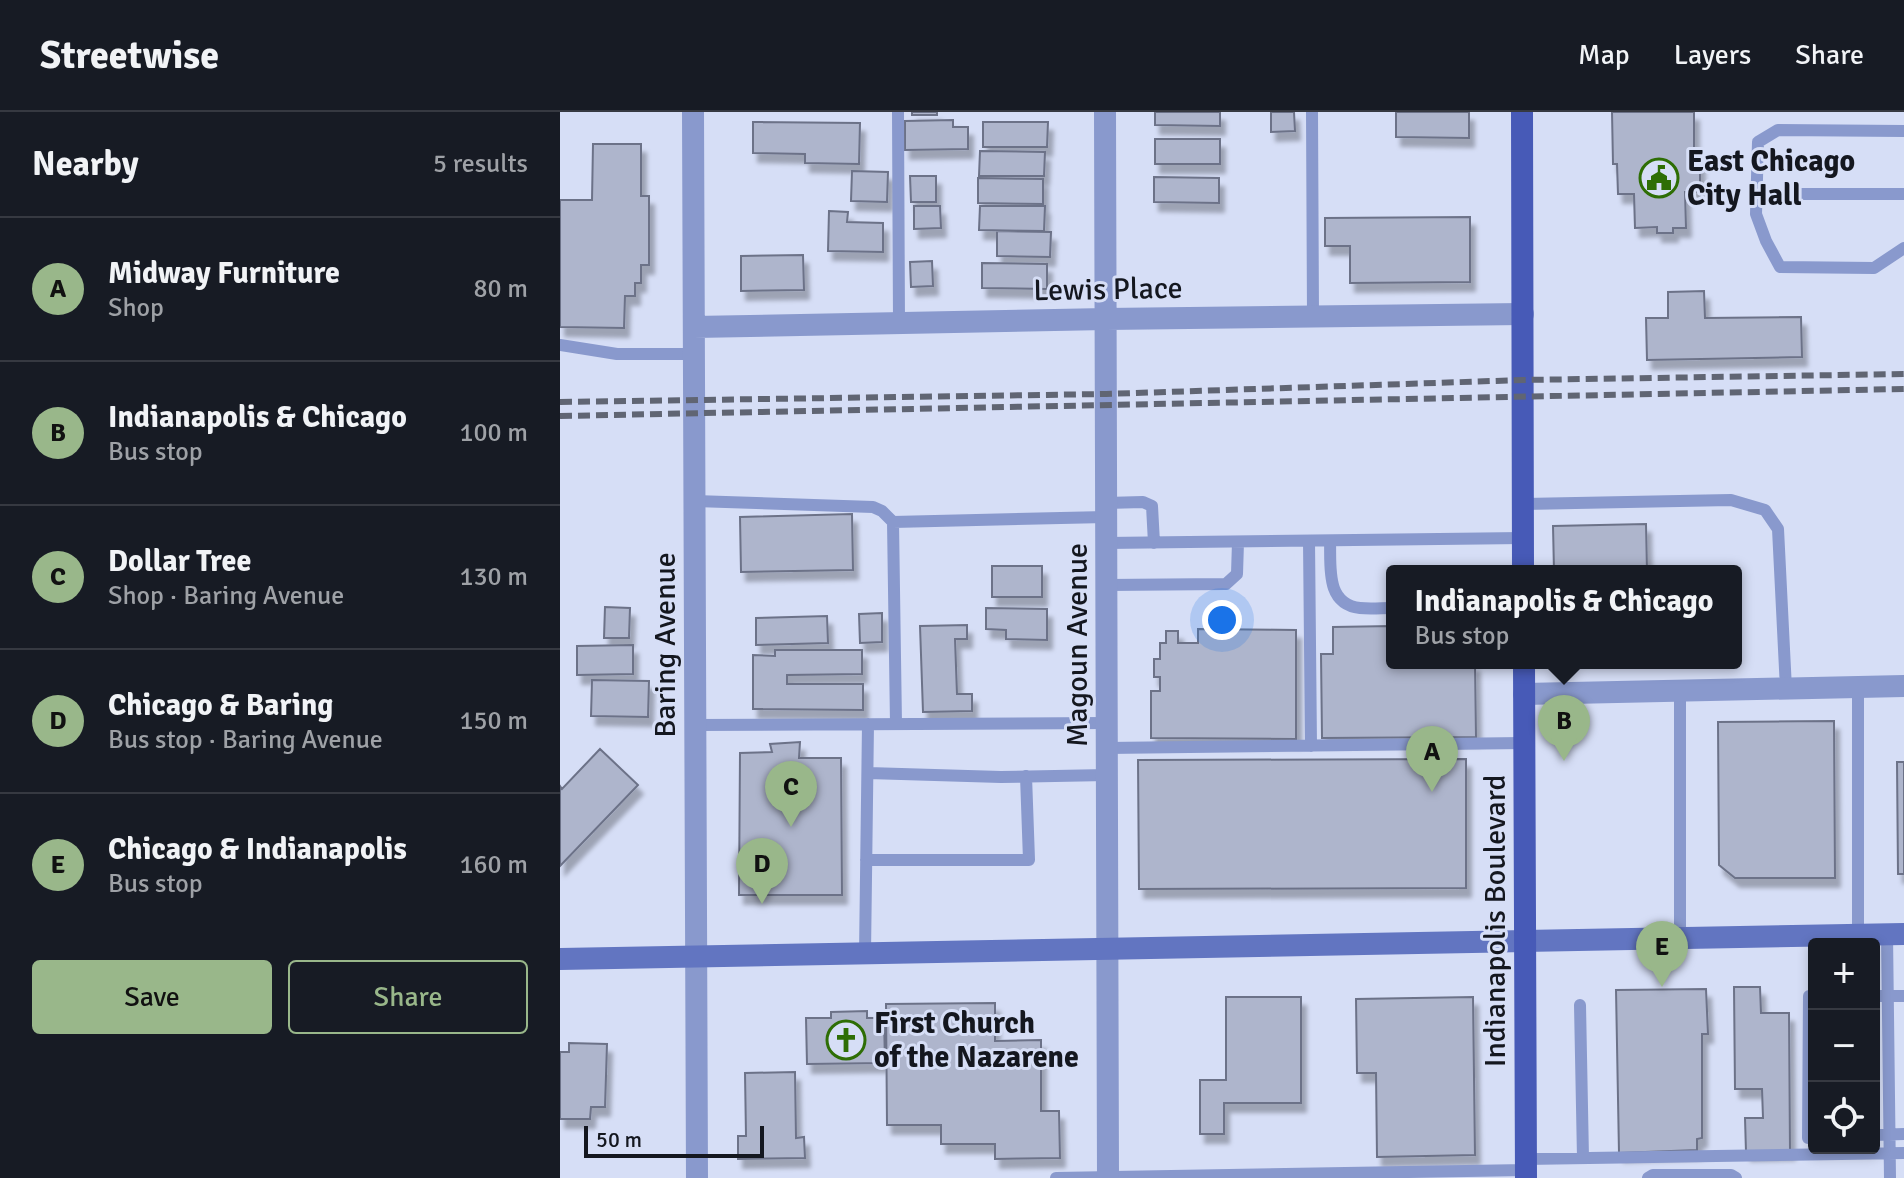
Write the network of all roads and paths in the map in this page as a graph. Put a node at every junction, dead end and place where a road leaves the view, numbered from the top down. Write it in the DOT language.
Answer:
graph roads {
  1 [pos="693,112"];
  2 [pos="898,112"];
  3 [pos="1105,112"];
  4 [pos="1312,112"];
  5 [pos="1522,112"];
  6 [pos="1904,131"];
  7 [pos="1757,194"];
  8 [pos="1904,194"];
  9 [pos="1904,248"];
  10 [pos="1523,314"];
  11 [pos="1313,316"];
  12 [pos="1106,319"];
  13 [pos="899,323"];
  14 [pos="694,327"];
  15 [pos="560,345"];
  16 [pos="694,354"];
  17 [pos="695,501"];
  18 [pos="1523,504"];
  19 [pos="1106,510"];
  20 [pos="893,522"];
  21 [pos="1523,538"];
  22 [pos="1309,541"];
  23 [pos="1330,541"];
  24 [pos="1238,542"];
  25 [pos="1106,543"];
  26 [pos="1154,543"];
  27 [pos="1523,565"];
  28 [pos="1107,585"];
  29 [pos="1386,608"];
  30 [pos="1524,669"];
  31 [pos="1904,686"];
  32 [pos="1858,687"];
  33 [pos="1786,689"];
  34 [pos="1680,691"];
  35 [pos="1524,694"];
  36 [pos="1107,723"];
  37 [pos="868,724"];
  38 [pos="896,724"];
  39 [pos="696,725"];
  40 [pos="1524,743"];
  41 [pos="1311,746"];
  42 [pos="1107,748"];
  43 [pos="868,773"];
  44 [pos="1107,775"];
  45 [pos="1026,776"];
  46 [pos="866,860"];
  47 [pos="1895,934"];
  48 [pos="1858,935"];
  49 [pos="1680,938"];
  50 [pos="1525,942"];
  51 [pos="1107,948"];
  52 [pos="865,954"];
  53 [pos="696,957"];
  54 [pos="560,959"];
  55 [pos="1881,996"];
  56 [pos="1904,996"];
  57 [pos="1580,1005"];
  58 [pos="1809,1010"];
  59 [pos="1808,1082"];
  60 [pos="1889,1134"];
  61 [pos="1904,1134"];
  62 [pos="1880,1135"];
  63 [pos="1889,1153"];
  64 [pos="1904,1153"];
  65 [pos="1583,1158"];
  66 [pos="1526,1169"];
  67 [pos="1312,1176"];
  68 [pos="697,1178"];
  69 [pos="1056,1178"];
  70 [pos="1108,1178"];
  71 [pos="1648,1178"];
  72 [pos="1736,1178"];
  73 [pos="1890,1178"];
  1 -- 14 [label="street, Baring Avenue"];
  2 -- 13 [label="lane"];
  3 -- 12 [label="street, Magoun Avenue"];
  4 -- 11 [label="lane"];
  5 -- 10 [label="main road"];
  6 -- 7 [label="lane"];
  7 -- 8 [label="lane"];
  7 -- 9 [label="lane"];
  10 -- 11 [label="street, Lewis Place"];
  10 -- 18 [label="main road"];
  11 -- 12 [label="street, Lewis Place"];
  12 -- 13 [label="street, Lewis Place"];
  12 -- 19 [label="street, Magoun Avenue"];
  13 -- 14 [label="street, Lewis Place"];
  14 -- 16 [label="street, Baring Avenue"];
  15 -- 16 [label="lane"];
  16 -- 17 [label="street, Baring Avenue"];
  17 -- 20 [label="lane"];
  17 -- 39 [label="street, Baring Avenue"];
  18 -- 21 [label="main road"];
  18 -- 33 [label="lane"];
  19 -- 20 [label="lane"];
  19 -- 25 [label="street, Magoun Avenue"];
  19 -- 26 [label="lane"];
  20 -- 38 [label="lane"];
  21 -- 23 [label="lane"];
  21 -- 27 [label="main road"];
  22 -- 23 [label="lane"];
  22 -- 24 [label="lane"];
  22 -- 41 [label="lane"];
  23 -- 29 [label="lane"];
  24 -- 26 [label="lane"];
  24 -- 28 [label="lane"];
  25 -- 26 [label="lane"];
  25 -- 28 [label="street, Magoun Avenue"];
  28 -- 36 [label="street, Magoun Avenue"];
  30 -- 35 [label="main road, Indianapolis Boulevard"];
  31 -- 32 [label="street"];
  32 -- 33 [label="street"];
  32 -- 48 [label="lane"];
  33 -- 34 [label="street"];
  34 -- 35 [label="street"];
  34 -- 49 [label="lane"];
  35 -- 40 [label="main road, Indianapolis Boulevard"];
  36 -- 38 [label="lane"];
  36 -- 42 [label="street, Magoun Avenue"];
  37 -- 38 [label="lane"];
  37 -- 39 [label="lane"];
  37 -- 43 [label="lane"];
  39 -- 53 [label="street, Baring Avenue"];
  40 -- 41 [label="lane"];
  40 -- 50 [label="main road, Indianapolis Boulevard"];
  41 -- 42 [label="lane"];
  42 -- 44 [label="street, Magoun Avenue"];
  43 -- 45 [label="lane"];
  43 -- 46 [label="lane"];
  44 -- 45 [label="lane"];
  44 -- 51 [label="street, Magoun Avenue"];
  45 -- 46 [label="lane"];
  46 -- 52 [label="lane"];
  47 -- 48 [label="main road"];
  47 -- 55 [label="lane"];
  48 -- 49 [label="main road"];
  49 -- 50 [label="main road"];
  50 -- 51 [label="main road"];
  50 -- 66 [label="main road, Indianapolis Boulevard"];
  51 -- 52 [label="main road"];
  51 -- 70 [label="street, Magoun Avenue"];
  52 -- 53 [label="main road"];
  53 -- 54 [label="main road"];
  53 -- 68 [label="street, Baring Avenue"];
  55 -- 56 [label="lane"];
  55 -- 60 [label="lane"];
  57 -- 65 [label="lane"];
  58 -- 59 [label="lane"];
  60 -- 61 [label="lane"];
  60 -- 62 [label="lane"];
  60 -- 63 [label="lane"];
  63 -- 64 [label="lane"];
  63 -- 65 [label="lane"];
  63 -- 73 [label="lane"];
  65 -- 66 [label="lane"];
  66 -- 67 [label="lane"];
  67 -- 70 [label="lane"];
  69 -- 70 [label="lane"];
  71 -- 72 [label="lane"];
}
